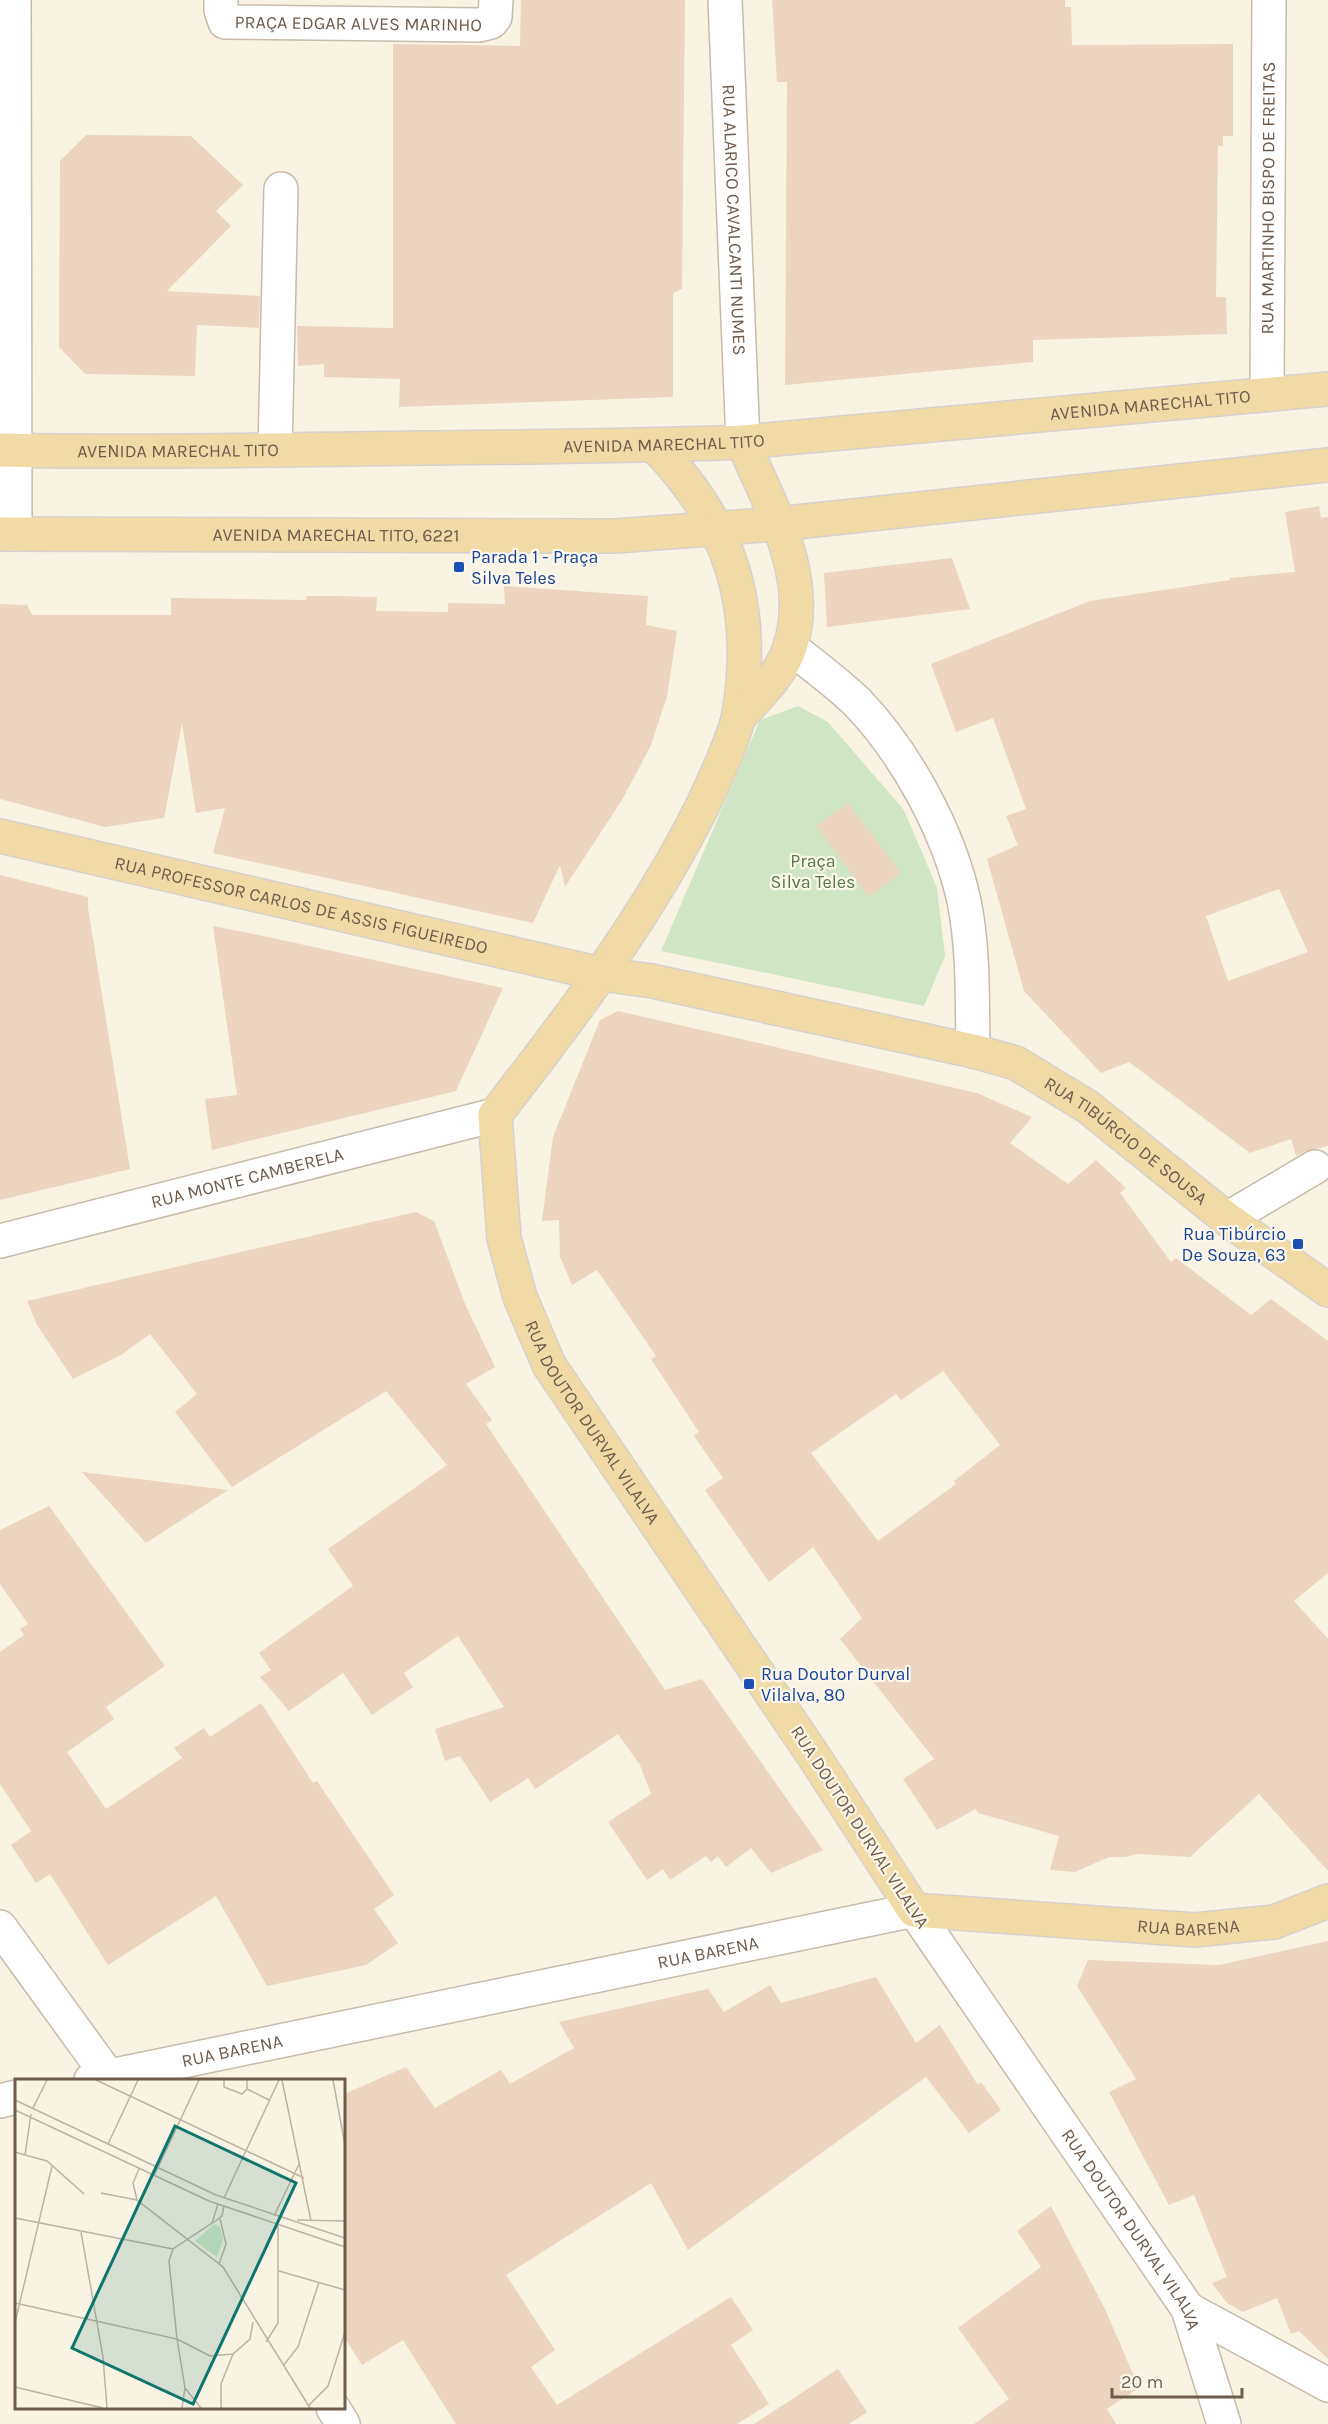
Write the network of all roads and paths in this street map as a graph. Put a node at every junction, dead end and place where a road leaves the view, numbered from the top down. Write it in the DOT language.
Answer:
graph roads {
  1 [pos="14,0"];
  2 [pos="221,0"];
  3 [pos="496,0"];
  4 [pos="725,0"];
  5 [pos="1269,0"];
  6 [pos="281,189"];
  7 [pos="1328,389"];
  8 [pos="1267,394"];
  9 [pos="743,442"];
  10 [pos="654,445"];
  11 [pos="7,450"];
  12 [pos="275,450"];
  13 [pos="1328,465"];
  14 [pos="778,524"];
  15 [pos="718,530"];
  16 [pos="7,534"];
  17 [pos="790,647"];
  18 [pos="739,717"];
  19 [pos="0,836"];
  20 [pos="601,974"];
  21 [pos="973,1051"];
  22 [pos="495,1116"];
  23 [pos="1315,1167"];
  24 [pos="1227,1219"];
  25 [pos="0,1241"];
  26 [pos="1328,1290"];
  27 [pos="1328,1901"];
  28 [pos="914,1910"];
  29 [pos="0,1927"];
  30 [pos="104,2079"];
  31 [pos="15,2097"];
  32 [pos="0,2101"];
  33 [pos="1188,2308"];
  34 [pos="1328,2385"];
  35 [pos="334,2409"];
  36 [pos="344,2424"];
  37 [pos="1224,2424"];
  1 -- 11 [label="street"];
  2 -- 3 [label="street, PRAÇA EDGAR ALVES MARINHO"];
  4 -- 9 [label="street, RUA ALARICO CAVALCANTI NUMES"];
  5 -- 8 [label="street, RUA MARTINHO BISPO DE FREITAS"];
  6 -- 12 [label="street"];
  7 -- 8 [label="main road, AVENIDA MARECHAL TITO"];
  8 -- 9 [label="main road, AVENIDA MARECHAL TITO"];
  9 -- 10 [label="main road, AVENIDA MARECHAL TITO"];
  9 -- 14 [label="main road"];
  10 -- 12 [label="main road, AVENIDA MARECHAL TITO"];
  10 -- 15 [label="main road"];
  11 -- 12 [label="main road, AVENIDA MARECHAL TITO"];
  11 -- 16 [label="street"];
  13 -- 14 [label="main road"];
  14 -- 15 [label="main road, AVENIDA MARECHAL TITO, 6221"];
  14 -- 17 [label="main road"];
  15 -- 16 [label="main road, AVENIDA MARECHAL TITO, 6221"];
  15 -- 18 [label="main road"];
  17 -- 18 [label="main road"];
  17 -- 21 [label="street"];
  18 -- 20 [label="main road"];
  19 -- 20 [label="main road, RUA PROFESSOR CARLOS DE ASSIS FIGUEIREDO"];
  20 -- 21 [label="main road"];
  20 -- 22 [label="main road"];
  21 -- 24 [label="main road, RUA TIBÚRCIO DE SOUSA"];
  22 -- 25 [label="street, RUA MONTE CAMBERELA"];
  22 -- 28 [label="main road, RUA DOUTOR DURVAL VILALVA"];
  23 -- 24 [label="street"];
  24 -- 26 [label="main road, RUA TIBÚRCIO DE SOUSA"];
  27 -- 28 [label="main road, RUA BARENA"];
  28 -- 30 [label="street, RUA BARENA"];
  28 -- 33 [label="street, RUA DOUTOR DURVAL VILALVA"];
  29 -- 30 [label="street"];
  31 -- 32 [label="street"];
  33 -- 34 [label="street"];
  33 -- 37 [label="street, RUA DOUTOR DURVAL VILALVA"];
  35 -- 36 [label="street"];
}
